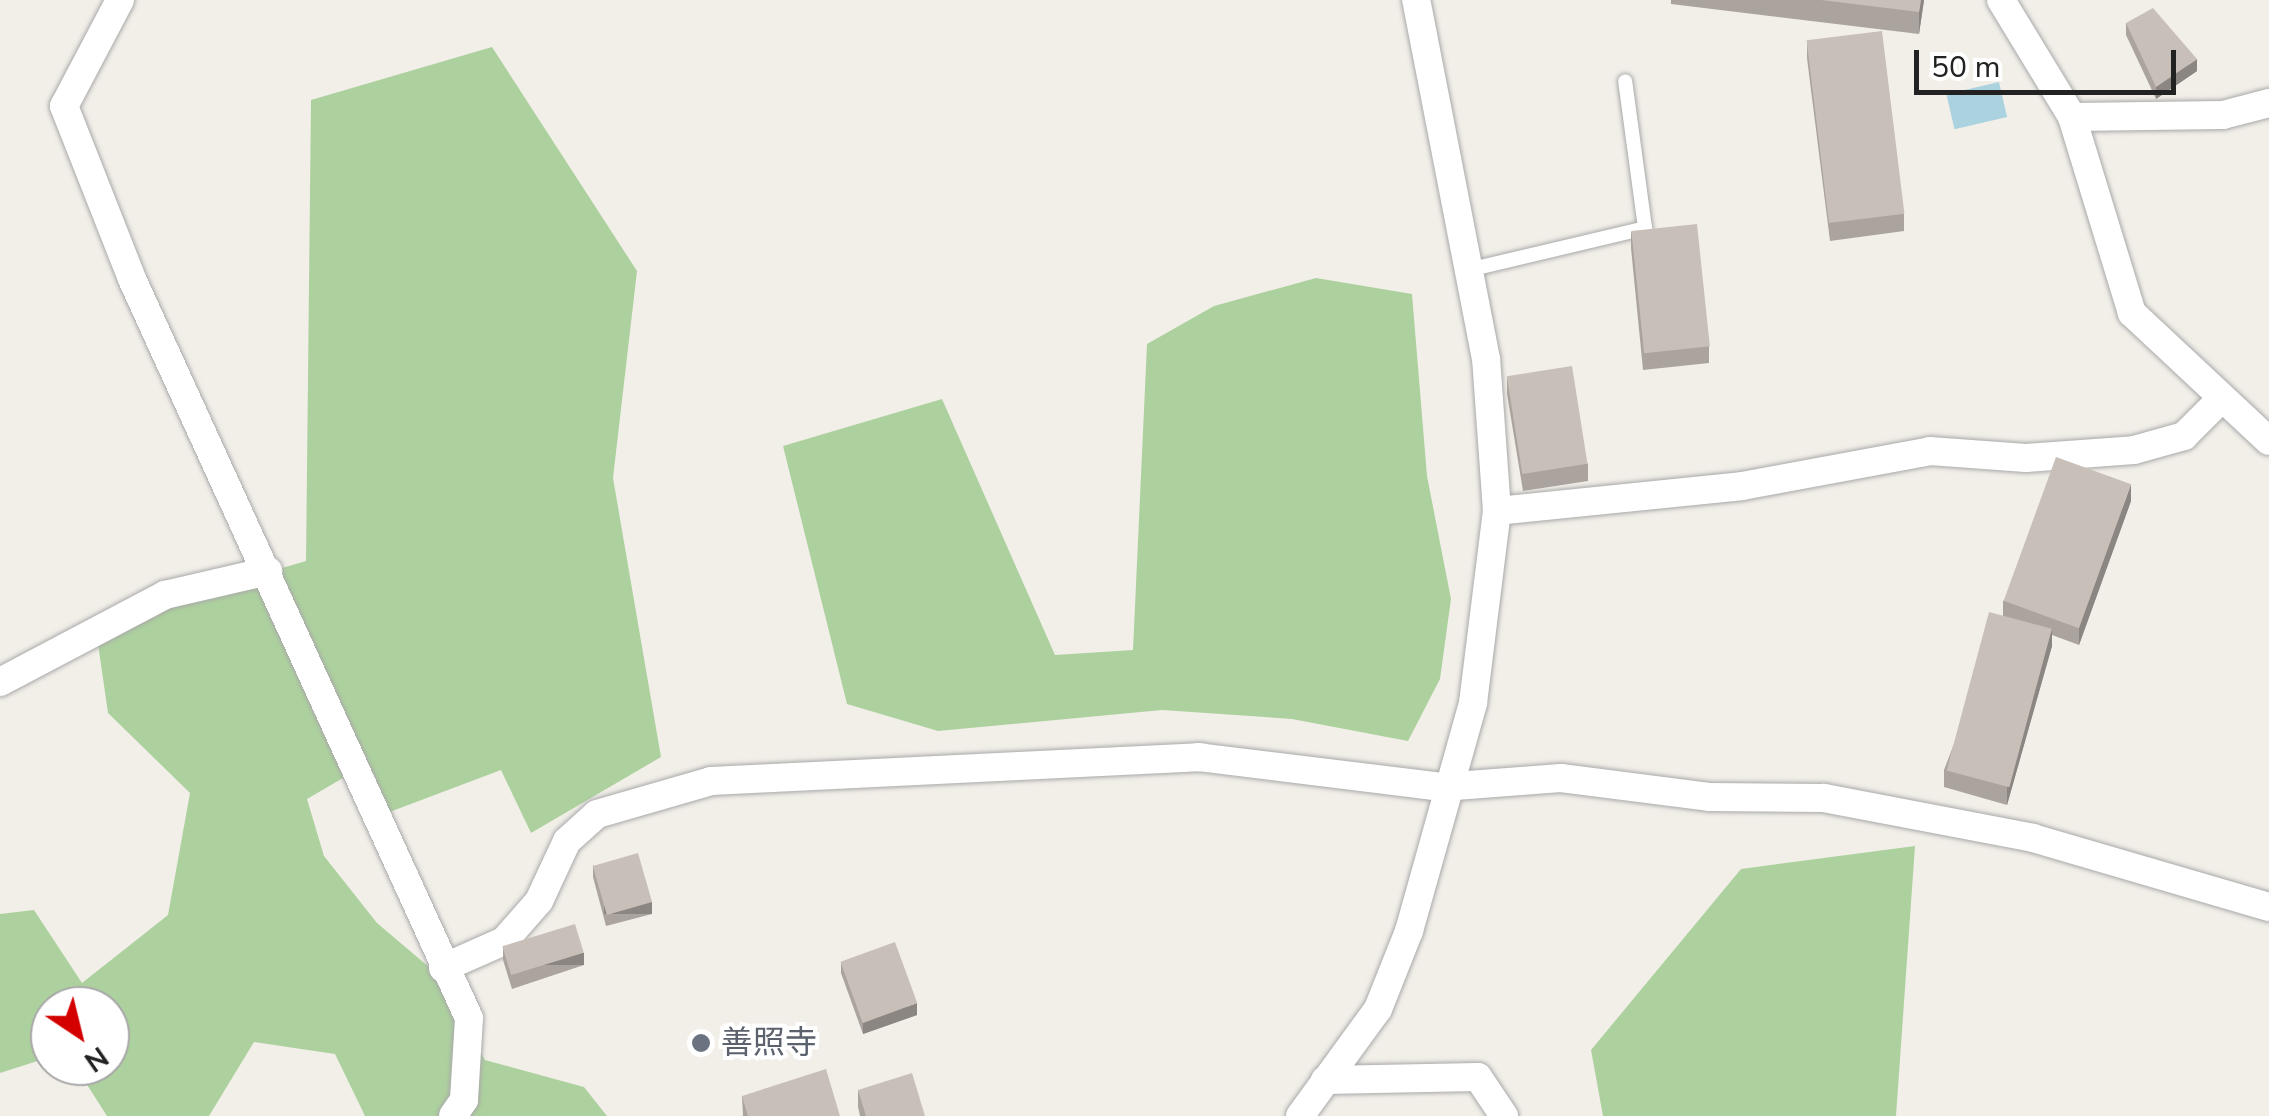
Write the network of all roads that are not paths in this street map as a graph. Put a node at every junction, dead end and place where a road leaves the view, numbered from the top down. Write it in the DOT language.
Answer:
graph roads {
  1 [pos="120,0"];
  2 [pos="1416,0"];
  3 [pos="2001,0"];
  4 [pos="1625,82"];
  5 [pos="2269,103"];
  6 [pos="2072,117"];
  7 [pos="1468,270"];
  8 [pos="2218,402"];
  9 [pos="2269,441"];
  10 [pos="1497,511"];
  11 [pos="268,571"];
  12 [pos="0,682"];
  13 [pos="1442,787"];
  14 [pos="2269,907"];
  15 [pos="443,968"];
  16 [pos="1325,1080"];
  17 [pos="454,1116"];
  18 [pos="1300,1116"];
  19 [pos="1504,1116"];
  1 -- 11 [label="street"];
  2 -- 7 [label="street"];
  3 -- 6 [label="street"];
  4 -- 7 [label="lane"];
  5 -- 6 [label="street"];
  6 -- 8 [label="street"];
  7 -- 10 [label="street"];
  8 -- 9 [label="street"];
  8 -- 10 [label="street"];
  10 -- 13 [label="street"];
  11 -- 12 [label="street"];
  11 -- 15 [label="street"];
  13 -- 14 [label="street"];
  13 -- 15 [label="street"];
  13 -- 16 [label="street"];
  15 -- 17 [label="street"];
  16 -- 18 [label="street"];
  16 -- 19 [label="street"];
}
